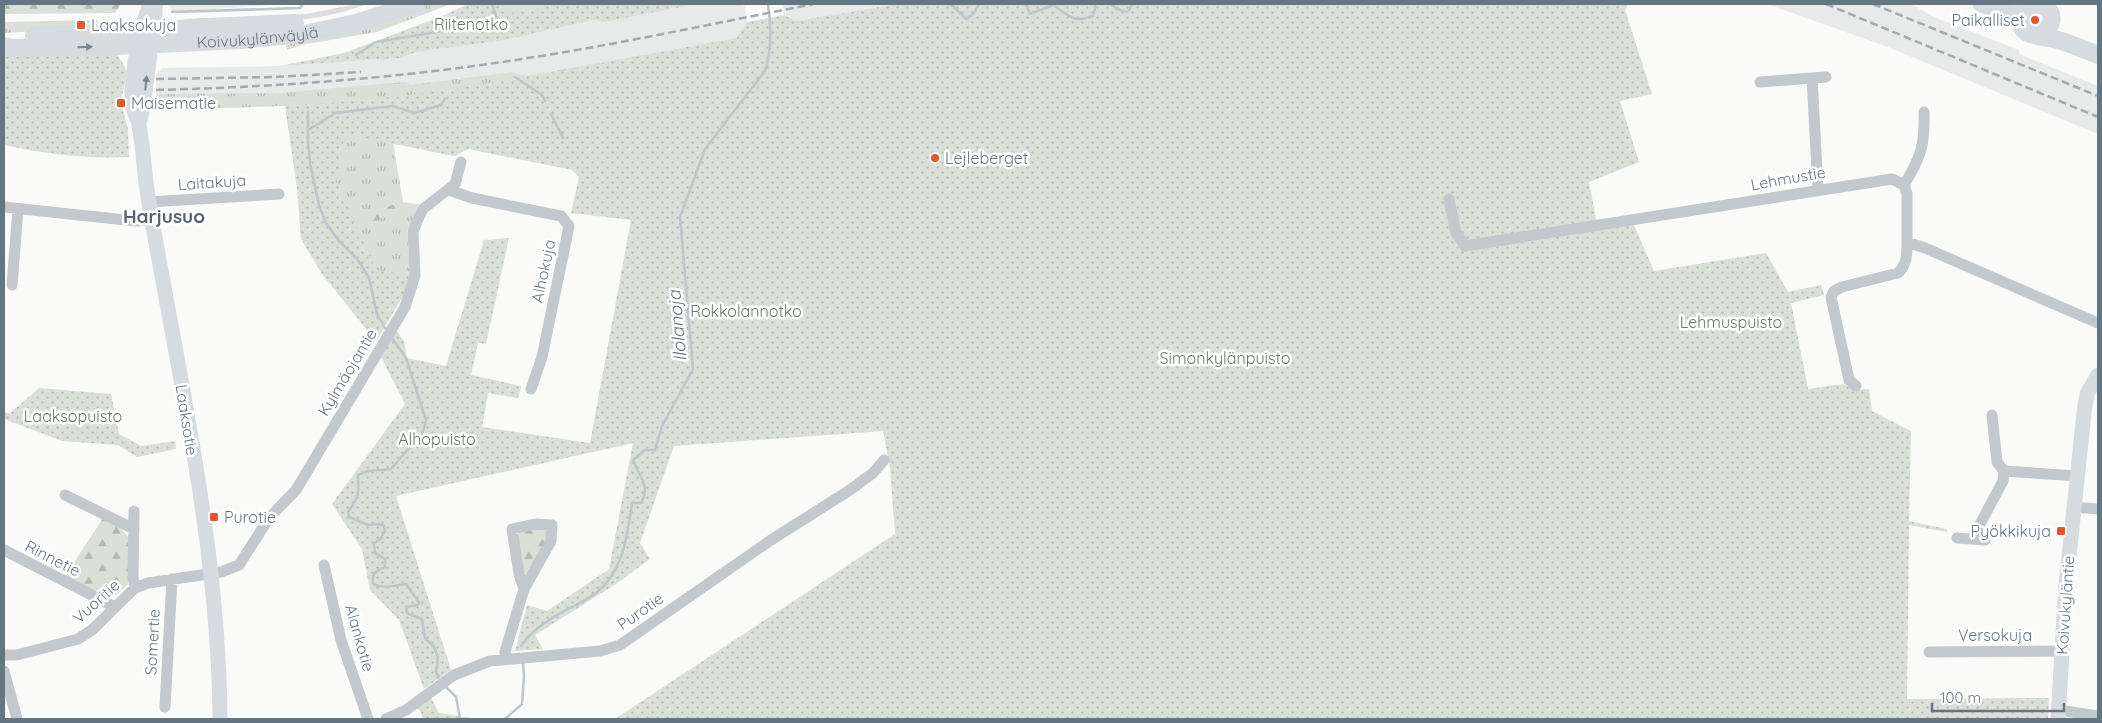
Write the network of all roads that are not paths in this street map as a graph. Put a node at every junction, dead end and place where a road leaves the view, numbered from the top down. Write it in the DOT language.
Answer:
graph roads {
  1 [pos="153,4"];
  2 [pos="378,4"];
  3 [pos="416,4"];
  4 [pos="1982,4"];
  5 [pos="2030,7"];
  6 [pos="2052,13"];
  7 [pos="2040,35"];
  8 [pos="4,37"];
  9 [pos="146,38"];
  10 [pos="2098,44"];
  11 [pos="4,46"];
  12 [pos="2098,55"];
  13 [pos="1826,77"];
  14 [pos="1812,78"];
  15 [pos="1760,82"];
  16 [pos="1924,112"];
  17 [pos="461,162"];
  18 [pos="1904,185"];
  19 [pos="1818,189"];
  20 [pos="449,190"];
  21 [pos="278,194"];
  22 [pos="1449,199"];
  23 [pos="148,202"];
  24 [pos="4,207"];
  25 [pos="18,210"];
  26 [pos="152,220"];
  27 [pos="1907,242"];
  28 [pos="12,285"];
  29 [pos="2098,323"];
  30 [pos="2098,376"];
  31 [pos="1856,386"];
  32 [pos="531,389"];
  33 [pos="1992,414"];
  34 [pos="884,460"];
  35 [pos="2004,471"];
  36 [pos="2077,476"];
  37 [pos="65,495"];
  38 [pos="2074,507"];
  39 [pos="2098,509"];
  40 [pos="134,510"];
  41 [pos="134,529"];
  42 [pos="1957,538"];
  43 [pos="1972,539"];
  44 [pos="1985,540"];
  45 [pos="4,550"];
  46 [pos="324,565"];
  47 [pos="211,574"];
  48 [pos="172,579"];
  49 [pos="135,588"];
  50 [pos="524,589"];
  51 [pos="115,607"];
  52 [pos="2062,651"];
  53 [pos="1929,652"];
  54 [pos="4,655"];
  55 [pos="506,658"];
  56 [pos="4,671"];
  57 [pos="165,707"];
  58 [pos="2058,715"];
  59 [pos="2098,716"];
  60 [pos="17,719"];
  61 [pos="220,719"];
  62 [pos="368,719"];
  63 [pos="386,719"];
  1 -- 9 [label="main road, Laaksotie"];
  2 -- 9 [label="main road, Koivukylänväylä"];
  3 -- 9 [label="main road, Koivukylänväylä"];
  4 -- 5 [label="main road"];
  5 -- 6 [label="main road"];
  5 -- 7 [label="main road"];
  6 -- 7 [label="main road"];
  6 -- 10 [label="main road"];
  7 -- 12 [label="main road"];
  8 -- 9 [label="main road, Koivukylänväylä"];
  11 -- 9 [label="main road, Koivukylänväylä, one-way"];
  9 -- 23 [label="main road, Laaksotie"];
  13 -- 14 [label="street"];
  14 -- 15 [label="street"];
  14 -- 19 [label="street"];
  16 -- 18 [label="street"];
  17 -- 20 [label="street"];
  18 -- 19 [label="street, Lehmustie"];
  18 -- 27 [label="street"];
  19 -- 22 [label="street, Lehmustie"];
  20 -- 32 [label="street, Alhokuja"];
  20 -- 47 [label="street, Kylmäojantie"];
  21 -- 23 [label="street, Laitakuja"];
  23 -- 26 [label="main road, Laaksotie"];
  24 -- 25 [label="street"];
  25 -- 26 [label="street"];
  25 -- 28 [label="street"];
  26 -- 47 [label="main road, Laaksotie"];
  27 -- 29 [label="street"];
  27 -- 31 [label="street"];
  30 -- 36 [label="main road, Koivukyläntie"];
  33 -- 35 [label="street"];
  34 -- 55 [label="street, Purotie"];
  35 -- 36 [label="street"];
  35 -- 43 [label="street"];
  36 -- 38 [label="main road, Koivukyläntie"];
  37 -- 41 [label="street"];
  38 -- 39 [label="street"];
  38 -- 52 [label="main road, Koivukyläntie"];
  40 -- 41 [label="street"];
  41 -- 49 [label="street"];
  42 -- 43 [label="street"];
  43 -- 44 [label="street"];
  45 -- 51 [label="street, Rinnetie"];
  46 -- 62 [label="street, Alankotie"];
  47 -- 48 [label="street, Vuoritie"];
  47 -- 61 [label="main road, Laaksotie"];
  48 -- 49 [label="street, Vuoritie"];
  48 -- 57 [label="street, Somertie"];
  49 -- 51 [label="street, Vuoritie"];
  50 -- 50 [label="street"];
  50 -- 55 [label="street"];
  51 -- 54 [label="street, Vuoritie"];
  52 -- 53 [label="street, Versokuja"];
  52 -- 58 [label="main road, Koivukyläntie"];
  55 -- 63 [label="street, Purotie"];
  56 -- 60 [label="street"];
  58 -- 59 [label="street"];
}
